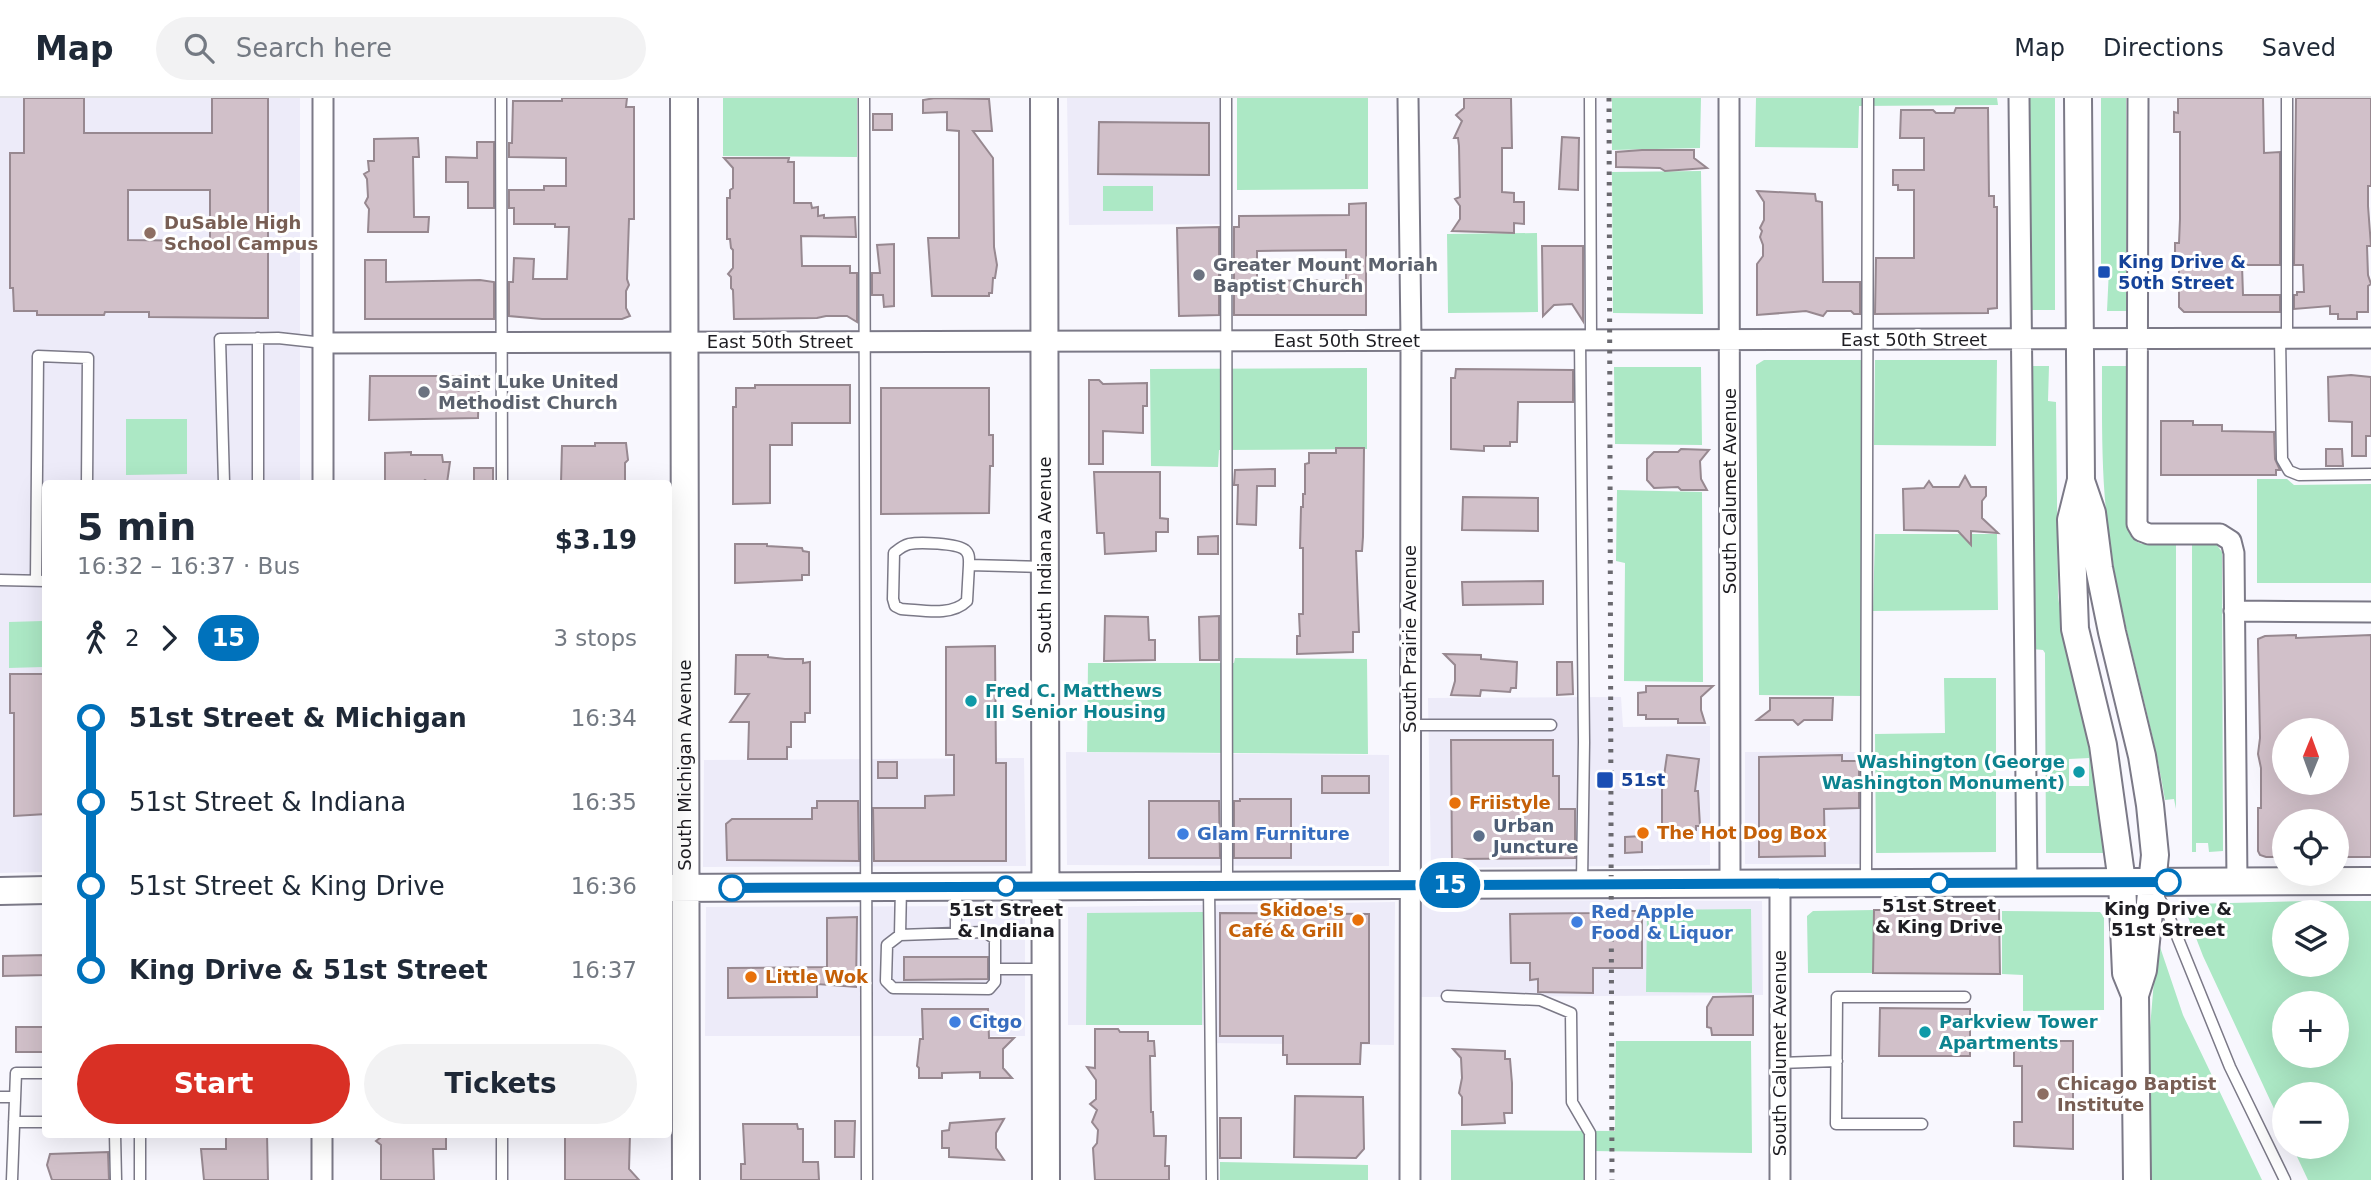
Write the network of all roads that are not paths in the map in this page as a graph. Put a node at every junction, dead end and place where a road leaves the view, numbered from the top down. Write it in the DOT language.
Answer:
graph roads {
  1 [pos="323,98"];
  2 [pos="501,98"];
  3 [pos="684,98"];
  4 [pos="864,98"];
  5 [pos="1044,98"];
  6 [pos="1226,98"];
  7 [pos="1408,98"];
  8 [pos="1590,98"];
  9 [pos="1729,98"];
  10 [pos="1868,98"];
  11 [pos="2019,98"];
  12 [pos="2078,98"];
  13 [pos="2138,98"];
  14 [pos="2287,98"];
  15 [pos="258,338"];
  16 [pos="2371,338"];
  17 [pos="2020,339"];
  18 [pos="2139,339"];
  19 [pos="2283,339"];
  20 [pos="1585,340"];
  21 [pos="1730,340"];
  22 [pos="1868,340"];
  23 [pos="2079,340"];
  24 [pos="1045,341"];
  25 [pos="1227,341"];
  26 [pos="1410,341"];
  27 [pos="324,342"];
  28 [pos="502,342"];
  29 [pos="683,342"];
  30 [pos="863,342"];
  31 [pos="2371,474"];
  32 [pos="87,480"];
  33 [pos="224,480"];
  34 [pos="258,480"];
  35 [pos="323,480"];
  36 [pos="502,480"];
  37 [pos="2081,480"];
  38 [pos="969,565"];
  39 [pos="1045,567"];
  40 [pos="0,580"];
  41 [pos="41,581"];
  42 [pos="2076,607"];
  43 [pos="2234,611"];
  44 [pos="2371,612"];
  45 [pos="1551,724"];
  46 [pos="1410,725"];
  47 [pos="2371,881"];
  48 [pos="2027,882"];
  49 [pos="2122,882"];
  50 [pos="2151,882"];
  51 [pos="2236,882"];
  52 [pos="1730,883"];
  53 [pos="1780,883"];
  54 [pos="1866,883"];
  55 [pos="1582,884"];
  56 [pos="1410,885"];
  57 [pos="956,886"];
  58 [pos="1046,886"];
  59 [pos="1218,886"];
  60 [pos="867,887"];
  61 [pos="901,887"];
  62 [pos="677,888"];
  63 [pos="42,890"];
  64 [pos="0,891"];
  65 [pos="956,933"];
  66 [pos="900,935"];
  67 [pos="995,969"];
  68 [pos="1046,969"];
  69 [pos="2135,995"];
  70 [pos="1447,996"];
  71 [pos="1965,997"];
  72 [pos="1837,1061"];
  73 [pos="1780,1063"];
  74 [pos="42,1073"];
  75 [pos="0,1097"];
  76 [pos="15,1097"];
  77 [pos="14,1122"];
  78 [pos="42,1122"];
  79 [pos="1922,1124"];
  80 [pos="115,1138"];
  81 [pos="140,1138"];
  82 [pos="322,1138"];
  83 [pos="502,1138"];
  84 [pos="12,1180"];
  85 [pos="116,1180"];
  86 [pos="140,1180"];
  87 [pos="322,1180"];
  88 [pos="502,1180"];
  89 [pos="686,1180"];
  90 [pos="867,1180"];
  91 [pos="1046,1180"];
  92 [pos="1212,1180"];
  93 [pos="1410,1180"];
  94 [pos="1590,1180"];
  95 [pos="1780,1180"];
  96 [pos="2137,1180"];
  97 [pos="2285,1180"];
  1 -- 27 [label="street"];
  2 -- 28 [label="lane"];
  3 -- 29 [label="street, South Michigan Avenue"];
  4 -- 30 [label="lane"];
  5 -- 24 [label="street, South Indiana Avenue"];
  6 -- 25 [label="lane"];
  7 -- 26 [label="street, South Prairie Avenue"];
  8 -- 20 [label="lane"];
  9 -- 21 [label="street, South Calumet Avenue"];
  10 -- 22 [label="lane"];
  11 -- 17 [label="street"];
  12 -- 23 [label="street"];
  13 -- 18 [label="street"];
  14 -- 19 [label="lane"];
  15 -- 27 [label="lane"];
  15 -- 33 [label="lane"];
  15 -- 34 [label="lane"];
  16 -- 19 [label="street, East 50th Street"];
  17 -- 22 [label="street, East 50th Street"];
  17 -- 23 [label="street, East 50th Street"];
  17 -- 48 [label="street"];
  18 -- 19 [label="street, East 50th Street"];
  18 -- 23 [label="street, East 50th Street"];
  18 -- 43 [label="street"];
  19 -- 31 [label="lane"];
  20 -- 21 [label="street, East 50th Street"];
  20 -- 26 [label="street, East 50th Street"];
  20 -- 55 [label="lane"];
  21 -- 22 [label="street, East 50th Street"];
  21 -- 52 [label="street, South Calumet Avenue"];
  22 -- 54 [label="lane"];
  23 -- 37 [label="street"];
  24 -- 25 [label="street, East 50th Street"];
  24 -- 30 [label="street, East 50th Street"];
  24 -- 39 [label="street, South Indiana Avenue"];
  25 -- 26 [label="street, East 50th Street"];
  25 -- 59 [label="lane"];
  26 -- 46 [label="street, South Prairie Avenue"];
  27 -- 28 [label="street, East 50th Street"];
  27 -- 35 [label="street"];
  28 -- 29 [label="street, East 50th Street"];
  28 -- 36 [label="lane"];
  29 -- 30 [label="street, East 50th Street"];
  29 -- 62 [label="street, South Michigan Avenue"];
  30 -- 60 [label="lane"];
  32 -- 41 [label="lane"];
  37 -- 42 [label="street"];
  37 -- 50 [label="street"];
  38 -- 38 [label="lane"];
  38 -- 39 [label="lane"];
  39 -- 58 [label="street, South Indiana Avenue"];
  40 -- 41 [label="lane"];
  42 -- 49 [label="street"];
  42 -- 50 [label="street"];
  43 -- 44 [label="street"];
  43 -- 51 [label="street"];
  45 -- 46 [label="lane"];
  46 -- 56 [label="street, South Prairie Avenue"];
  47 -- 51 [label="street"];
  48 -- 49 [label="street"];
  48 -- 54 [label="street"];
  49 -- 50 [label="street"];
  49 -- 69 [label="street"];
  50 -- 51 [label="street"];
  50 -- 69 [label="street"];
  50 -- 97 [label="lane"];
  52 -- 53 [label="street"];
  52 -- 55 [label="street"];
  53 -- 54 [label="street"];
  53 -- 73 [label="street, South Calumet Avenue"];
  55 -- 56 [label="street"];
  56 -- 59 [label="street"];
  56 -- 93 [label="street, South Prairie Avenue"];
  57 -- 58 [label="street"];
  57 -- 61 [label="street"];
  57 -- 65 [label="lane"];
  58 -- 59 [label="street"];
  58 -- 68 [label="street, South Indiana Avenue"];
  59 -- 92 [label="lane"];
  60 -- 61 [label="street"];
  60 -- 62 [label="street"];
  60 -- 90 [label="lane"];
  61 -- 66 [label="lane"];
  62 -- 89 [label="street, South Michigan Avenue"];
  63 -- 64 [label="street"];
  65 -- 66 [label="lane"];
  65 -- 67 [label="lane"];
  66 -- 67 [label="lane"];
  67 -- 68 [label="lane"];
  68 -- 91 [label="street, South Indiana Avenue"];
  69 -- 96 [label="street"];
  70 -- 94 [label="lane"];
  71 -- 72 [label="lane"];
  72 -- 73 [label="lane"];
  72 -- 79 [label="lane"];
  73 -- 95 [label="street, South Calumet Avenue"];
  74 -- 76 [label="lane"];
  75 -- 76 [label="lane"];
  76 -- 77 [label="lane"];
  77 -- 78 [label="lane"];
  77 -- 84 [label="lane"];
  80 -- 85 [label="lane"];
  81 -- 86 [label="lane"];
  82 -- 87 [label="street"];
  83 -- 88 [label="lane"];
}
